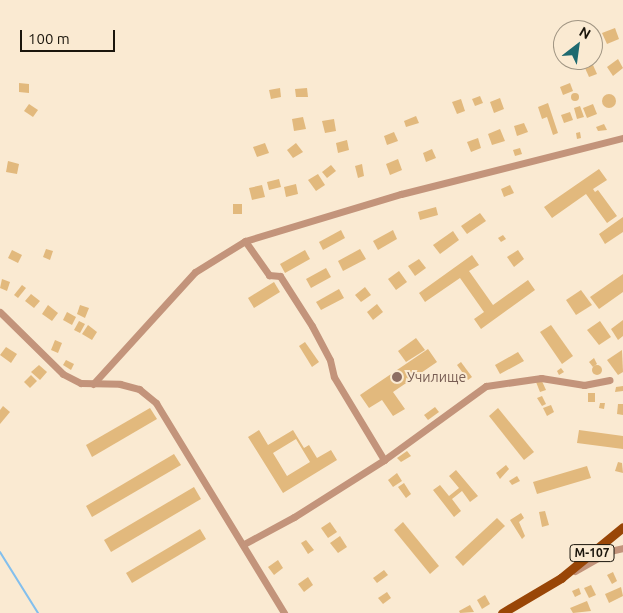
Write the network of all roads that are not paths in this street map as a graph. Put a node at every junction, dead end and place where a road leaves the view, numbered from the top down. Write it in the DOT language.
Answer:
graph roads {
  1 [pos="623,138"];
  2 [pos="245,241"];
  3 [pos="0,312"];
  4 [pos="610,380"];
  5 [pos="93,384"];
  6 [pos="384,460"];
  7 [pos="623,527"];
  8 [pos="244,544"];
  9 [pos="623,548"];
  10 [pos="561,578"];
  11 [pos="284,613"];
  12 [pos="502,613"];
  1 -- 2 [label="street"];
  2 -- 5 [label="street"];
  2 -- 6 [label="street"];
  3 -- 5 [label="street"];
  4 -- 6 [label="street"];
  5 -- 8 [label="street"];
  6 -- 8 [label="street"];
  7 -- 10 [label="main road, М-107"];
  8 -- 11 [label="street"];
  9 -- 10 [label="street"];
  10 -- 12 [label="main road, М-107"];
}
